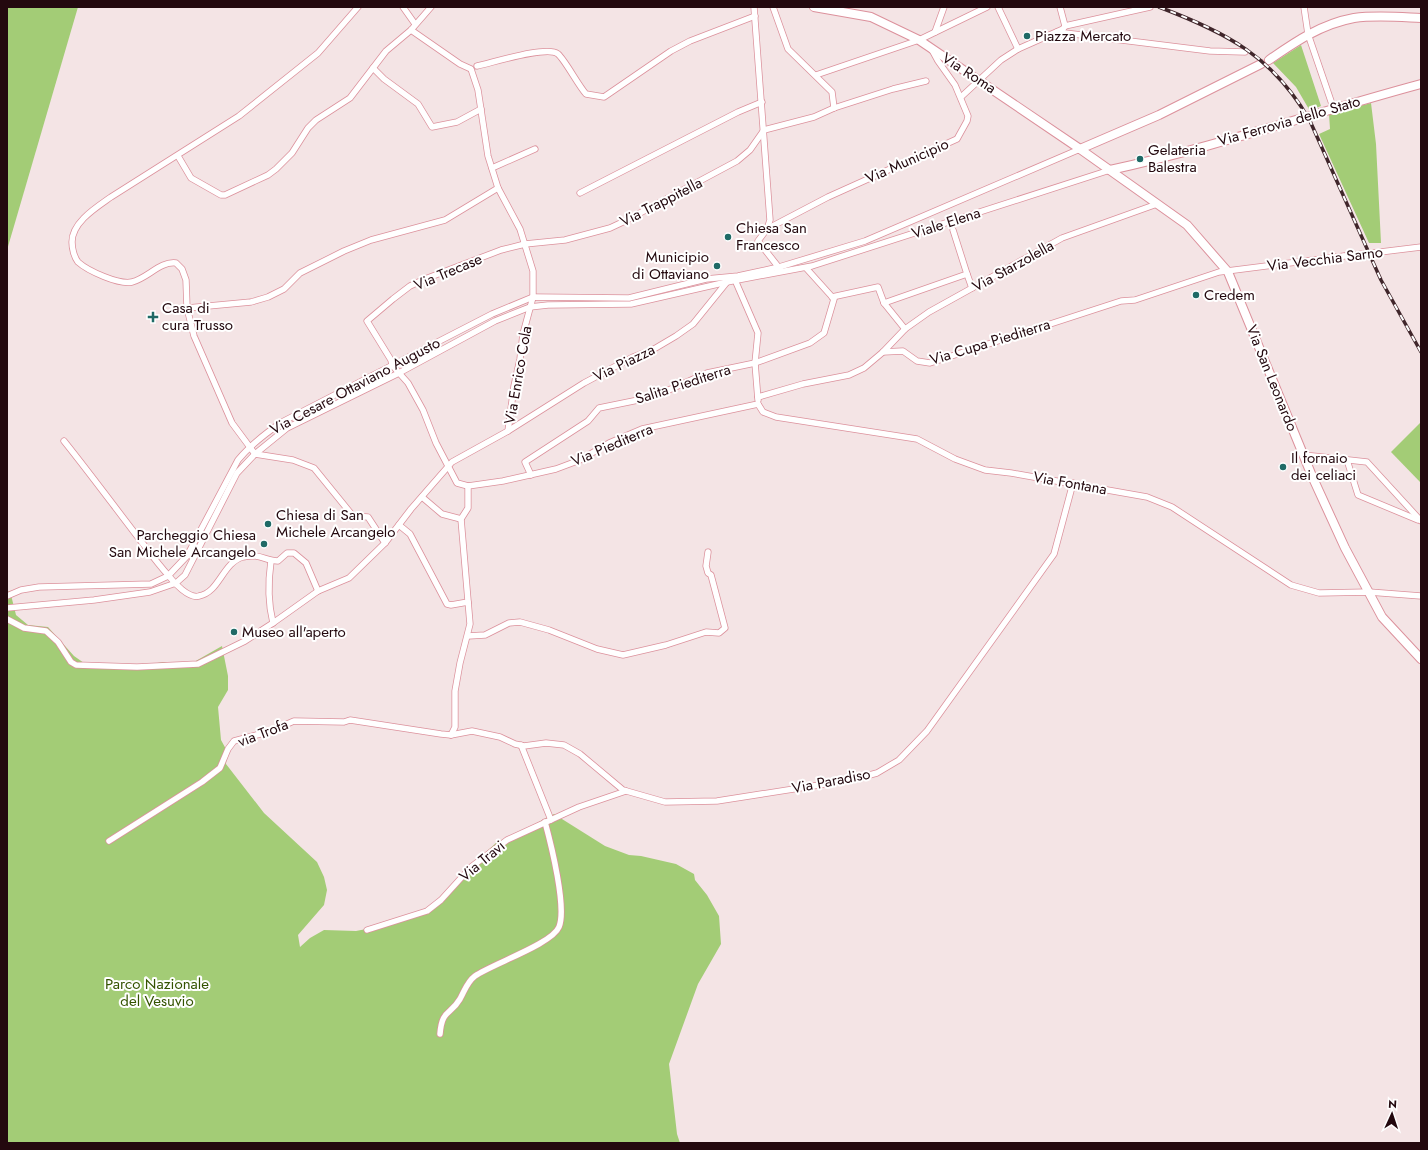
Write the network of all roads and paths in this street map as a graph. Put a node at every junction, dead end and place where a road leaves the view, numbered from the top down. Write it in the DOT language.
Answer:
graph roads {
  1 [pos="358,7"];
  2 [pos="403,7"];
  3 [pos="431,7"];
  4 [pos="754,7"];
  5 [pos="773,7"];
  6 [pos="814,7"];
  7 [pos="944,7"];
  8 [pos="987,7"];
  9 [pos="998,7"];
  10 [pos="1060,7"];
  11 [pos="1150,7"];
  12 [pos="1304,7"];
  13 [pos="850,10"];
  14 [pos="755,16"];
  15 [pos="1421,18"];
  16 [pos="414,24"];
  17 [pos="1065,26"];
  18 [pos="411,30"];
  19 [pos="935,32"];
  20 [pos="1057,32"];
  21 [pos="1308,34"];
  22 [pos="919,40"];
  23 [pos="1018,49"];
  24 [pos="932,50"];
  25 [pos="1245,52"];
  26 [pos="477,66"];
  27 [pos="373,68"];
  28 [pos="816,75"];
  29 [pos="979,79"];
  30 [pos="926,81"];
  31 [pos="1421,84"];
  32 [pos="961,97"];
  33 [pos="762,102"];
  34 [pos="1333,107"];
  35 [pos="834,108"];
  36 [pos="481,109"];
  37 [pos="764,130"];
  38 [pos="1080,148"];
  39 [pos="535,149"];
  40 [pos="178,156"];
  41 [pos="492,168"];
  42 [pos="1110,170"];
  43 [pos="498,188"];
  44 [pos="580,193"];
  45 [pos="1156,204"];
  46 [pos="767,229"];
  47 [pos="953,230"];
  48 [pos="542,242"];
  49 [pos="525,244"];
  50 [pos="1421,247"];
  51 [pos="779,267"];
  52 [pos="806,268"];
  53 [pos="782,272"];
  54 [pos="1228,272"];
  55 [pos="967,274"];
  56 [pos="735,280"];
  57 [pos="727,282"];
  58 [pos="972,288"];
  59 [pos="533,297"];
  60 [pos="832,297"];
  61 [pos="884,303"];
  62 [pos="530,307"];
  63 [pos="188,308"];
  64 [pos="905,330"];
  65 [pos="883,352"];
  66 [pos="755,363"];
  67 [pos="392,365"];
  68 [pos="399,373"];
  69 [pos="758,397"];
  70 [pos="758,404"];
  71 [pos="508,432"];
  72 [pos="64,441"];
  73 [pos="249,446"];
  74 [pos="255,454"];
  75 [pos="1304,455"];
  76 [pos="1347,460"];
  77 [pos="447,467"];
  78 [pos="531,475"];
  79 [pos="1074,483"];
  80 [pos="468,486"];
  81 [pos="422,496"];
  82 [pos="461,519"];
  83 [pos="1421,521"];
  84 [pos="399,525"];
  85 [pos="385,543"];
  86 [pos="708,552"];
  87 [pos="271,561"];
  88 [pos="168,576"];
  89 [pos="176,583"];
  90 [pos="318,591"];
  91 [pos="1369,592"];
  92 [pos="7,596"];
  93 [pos="1421,596"];
  94 [pos="468,602"];
  95 [pos="7,608"];
  96 [pos="7,619"];
  97 [pos="273,623"];
  98 [pos="468,636"];
  99 [pos="1421,659"];
  100 [pos="450,735"];
  101 [pos="521,745"];
  102 [pos="626,791"];
  103 [pos="548,821"];
  104 [pos="110,840"];
  105 [pos="367,930"];
  106 [pos="440,1034"];
  1 -- 40 [label="street"];
  2 -- 16 [label="street"];
  3 -- 16 [label="street"];
  4 -- 14 [label="street"];
  5 -- 28 [label="street"];
  6 -- 13 [label="main road, Via Roma"];
  7 -- 19 [label="street"];
  8 -- 19 [label="street"];
  9 -- 23 [label="street"];
  10 -- 17 [label="street"];
  11 -- 17 [label="street"];
  12 -- 21 [label="street"];
  13 -- 22 [label="main road, Via Roma"];
  14 -- 26 [label="street"];
  14 -- 33 [label="street"];
  15 -- 21 [label="main road"];
  16 -- 18 [label="street"];
  17 -- 20 [label="street"];
  18 -- 27 [label="street"];
  18 -- 36 [label="street, Via Enrico Cola"];
  19 -- 22 [label="street"];
  20 -- 23 [label="street"];
  20 -- 25 [label="street"];
  21 -- 34 [label="street"];
  21 -- 38 [label="main road"];
  22 -- 24 [label="main road, Via Roma"];
  22 -- 28 [label="street"];
  23 -- 29 [label="street"];
  24 -- 29 [label="main road, Via Roma"];
  24 -- 32 [label="street, Via Municipio"];
  27 -- 36 [label="street"];
  27 -- 40 [label="street"];
  28 -- 35 [label="street"];
  29 -- 32 [label="street"];
  29 -- 38 [label="main road, Via Roma"];
  30 -- 35 [label="street"];
  31 -- 34 [label="main road, Via Ferrovia dello Stato"];
  32 -- 46 [label="street, Via Municipio"];
  33 -- 37 [label="street"];
  33 -- 44 [label="street"];
  34 -- 42 [label="main road, Via Ferrovia dello Stato"];
  35 -- 37 [label="street"];
  36 -- 41 [label="street, Via Enrico Cola"];
  37 -- 46 [label="street"];
  37 -- 48 [label="street, Via Trappitella"];
  38 -- 42 [label="main road, Via Roma"];
  38 -- 51 [label="street, Viale Elena"];
  39 -- 41 [label="street"];
  40 -- 63 [label="street"];
  41 -- 43 [label="street, Via Enrico Cola"];
  42 -- 45 [label="main road, Via San Leonardo"];
  42 -- 52 [label="street, Viale Elena"];
  43 -- 49 [label="street, Via Enrico Cola"];
  43 -- 63 [label="street"];
  45 -- 54 [label="main road, Via San Leonardo"];
  45 -- 58 [label="street, Via Starzolella"];
  46 -- 51 [label="street"];
  47 -- 55 [label="street"];
  48 -- 49 [label="street, Via Trecase"];
  49 -- 59 [label="street, Via Enrico Cola"];
  49 -- 67 [label="street, Via Trecase"];
  50 -- 54 [label="street, Via Vecchia Sarno, bridge"];
  51 -- 53 [label="street"];
  51 -- 59 [label="street, Viale Elena"];
  52 -- 53 [label="street, Viale Elena"];
  52 -- 60 [label="street"];
  53 -- 56 [label="street, Viale Elena"];
  54 -- 65 [label="street, Via Cupa Piediterra"];
  54 -- 75 [label="main road, Via San Leonardo"];
  55 -- 58 [label="street"];
  55 -- 61 [label="street"];
  56 -- 57 [label="street, Viale Elena"];
  56 -- 66 [label="street"];
  57 -- 62 [label="street, Via Cesare Ottaviano Augusto"];
  57 -- 71 [label="street, Via Piazza"];
  58 -- 64 [label="street, Via Starzolella"];
  59 -- 62 [label="street, Via Enrico Cola"];
  59 -- 67 [label="street, Via Cesare Ottaviano Augusto"];
  60 -- 61 [label="street"];
  60 -- 66 [label="street"];
  61 -- 64 [label="street"];
  62 -- 68 [label="street, Via Cesare Ottaviano Augusto"];
  62 -- 71 [label="street, Via Enrico Cola"];
  63 -- 73 [label="street"];
  64 -- 65 [label="street, Via Starzolella"];
  65 -- 69 [label="street"];
  66 -- 69 [label="street"];
  66 -- 78 [label="street, Salita Piediterra"];
  67 -- 68 [label="street"];
  67 -- 73 [label="street, Via Cesare Ottaviano Augusto"];
  68 -- 74 [label="street, Via Cesare Ottaviano Augusto"];
  68 -- 77 [label="street"];
  69 -- 70 [label="street"];
  70 -- 78 [label="street, Via Piediterra"];
  70 -- 79 [label="street, Via Fontana"];
  71 -- 77 [label="street, Via Enrico Cola"];
  72 -- 88 [label="street"];
  73 -- 74 [label="street"];
  73 -- 88 [label="street, Via Cesare Ottaviano Augusto"];
  74 -- 85 [label="street"];
  74 -- 89 [label="street, Via Cesare Ottaviano Augusto"];
  75 -- 76 [label="street"];
  75 -- 91 [label="main road, Via San Leonardo"];
  76 -- 83 [label="street"];
  76 -- 83 [label="street"];
  77 -- 80 [label="street"];
  77 -- 81 [label="street, Via Enrico Cola"];
  78 -- 80 [label="street, Via Piediterra"];
  79 -- 91 [label="street, Via Fontana"];
  79 -- 102 [label="street, Via Paradiso"];
  80 -- 82 [label="street"];
  81 -- 82 [label="street"];
  81 -- 84 [label="street, Via Enrico Cola"];
  82 -- 94 [label="street"];
  84 -- 85 [label="street, Via Enrico Cola"];
  84 -- 94 [label="street"];
  85 -- 90 [label="street, Via Enrico Cola"];
  86 -- 98 [label="street"];
  87 -- 89 [label="street"];
  87 -- 90 [label="street"];
  87 -- 97 [label="street"];
  88 -- 89 [label="street"];
  88 -- 92 [label="street, Via Cesare Ottaviano Augusto"];
  89 -- 95 [label="street"];
  90 -- 97 [label="street, Via Enrico Cola"];
  91 -- 93 [label="street, Via Fontana"];
  91 -- 99 [label="main road, Via San Leonardo"];
  94 -- 98 [label="street"];
  96 -- 97 [label="street, Via Enrico Cola"];
  98 -- 100 [label="street"];
  100 -- 101 [label="street, Via Paradiso"];
  100 -- 104 [label="street, via Trofa"];
  101 -- 102 [label="street, Via Paradiso"];
  101 -- 103 [label="street"];
  102 -- 103 [label="street, Via Travi"];
  103 -- 105 [label="street, Via Travi"];
  103 -- 106 [label="street"];
}
